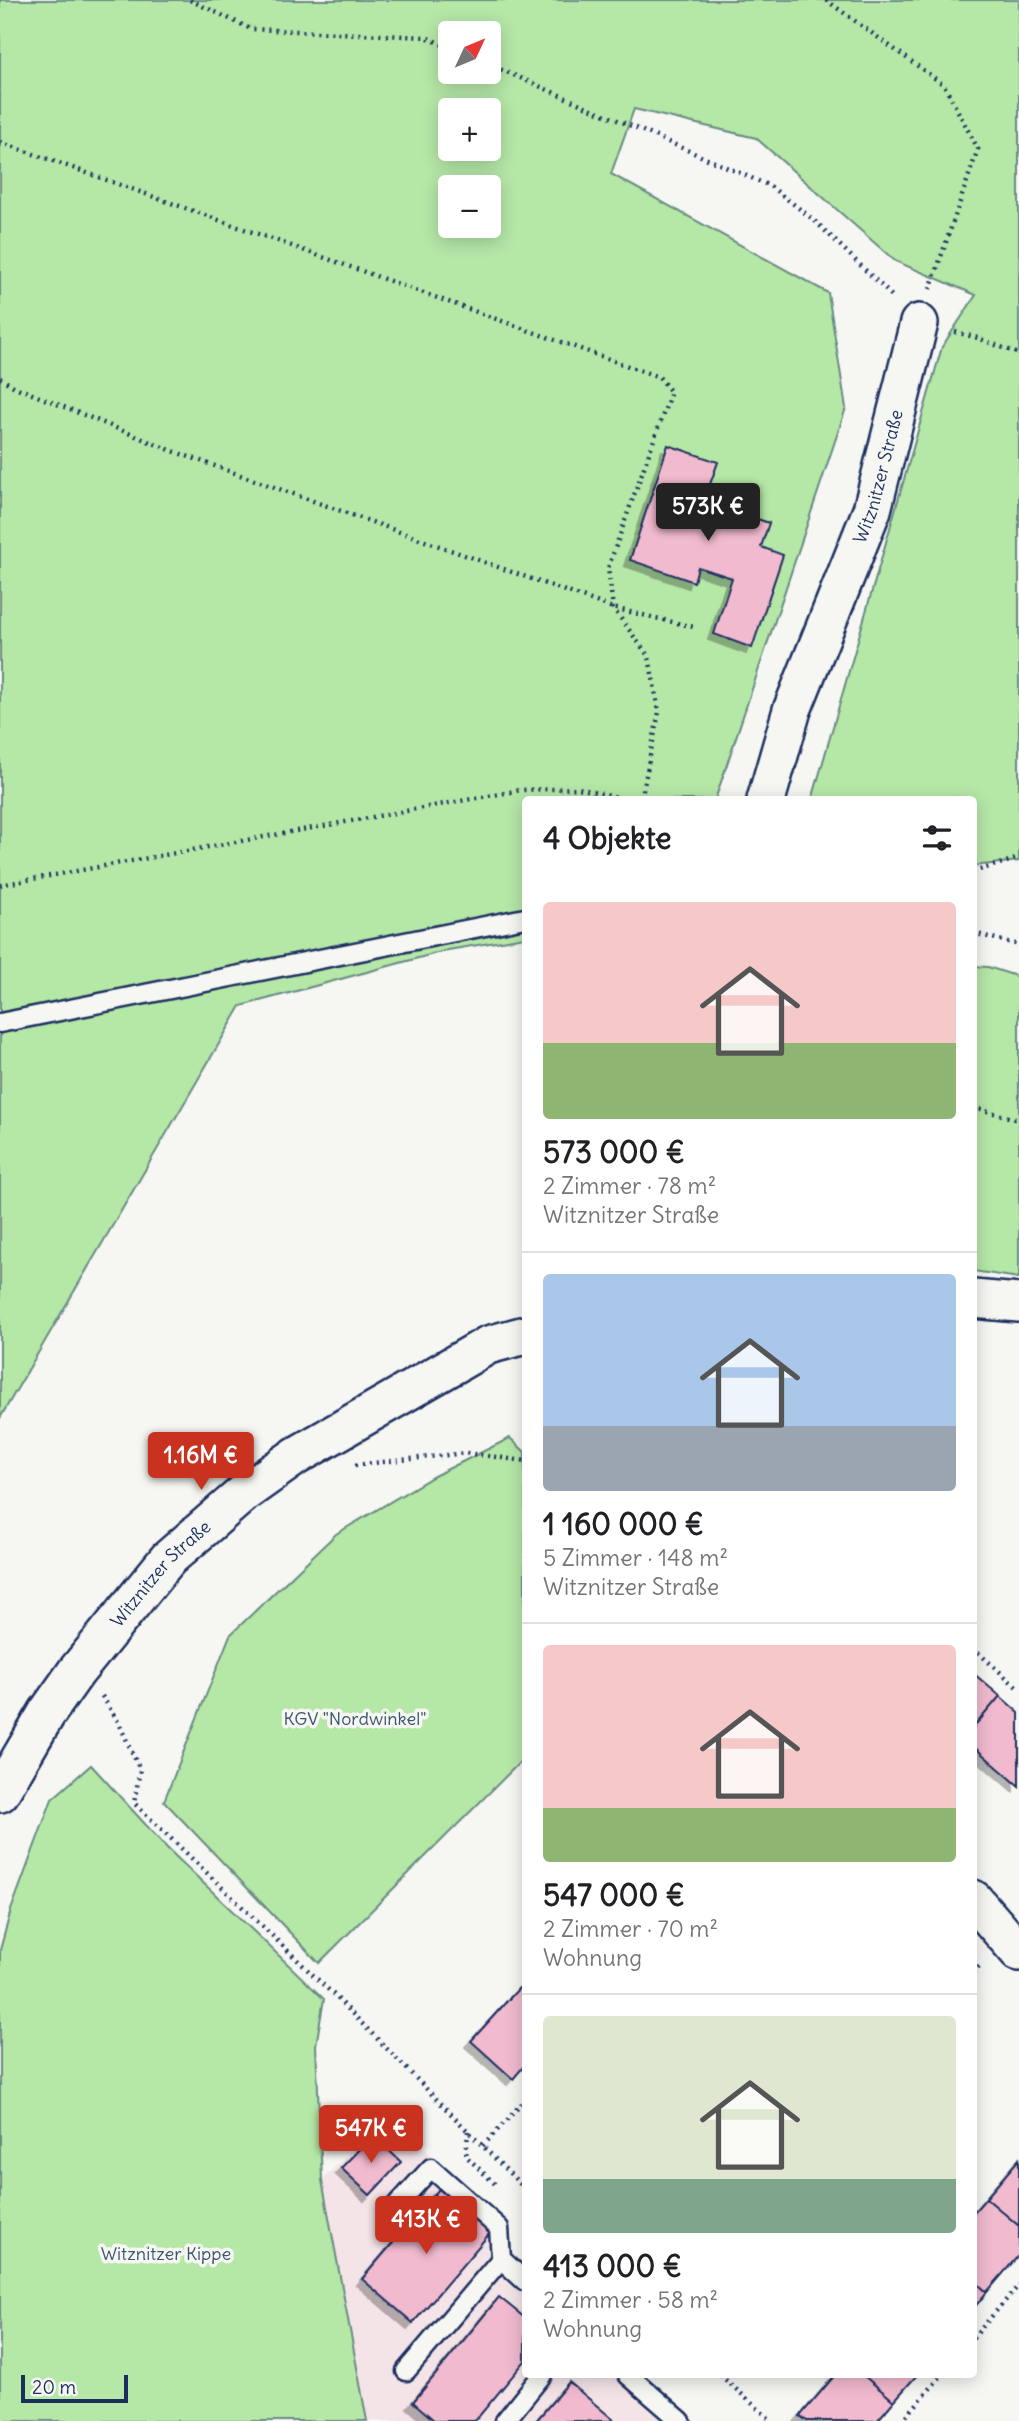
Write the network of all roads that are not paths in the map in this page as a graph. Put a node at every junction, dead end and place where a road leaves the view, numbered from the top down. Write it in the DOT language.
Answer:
graph roads {
  1 [pos="919,323"];
  2 [pos="767,796"];
  3 [pos="522,919"];
  4 [pos="0,1023"];
  5 [pos="977,1299"];
  6 [pos="1019,1303"];
  7 [pos="522,1336"];
  8 [pos="0,1793"];
  9 [pos="977,1904"];
  10 [pos="1019,1952"];
  11 [pos="388,2215"];
  12 [pos="501,2259"];
  13 [pos="522,2278"];
  14 [pos="406,2371"];
  15 [pos="540,2378"];
  16 [pos="631,2378"];
  17 [pos="672,2419"];
  18 [pos="505,2421"];
  1 -- 2 [label="street, Witznitzer Straße"];
  3 -- 4 [label="lane"];
  5 -- 6 [label="street"];
  7 -- 8 [label="street, Witznitzer Straße"];
  9 -- 10 [label="street"];
  11 -- 12 [label="lane"];
  12 -- 13 [label="lane"];
  12 -- 14 [label="lane"];
  15 -- 18 [label="lane"];
  16 -- 17 [label="lane"];
}
